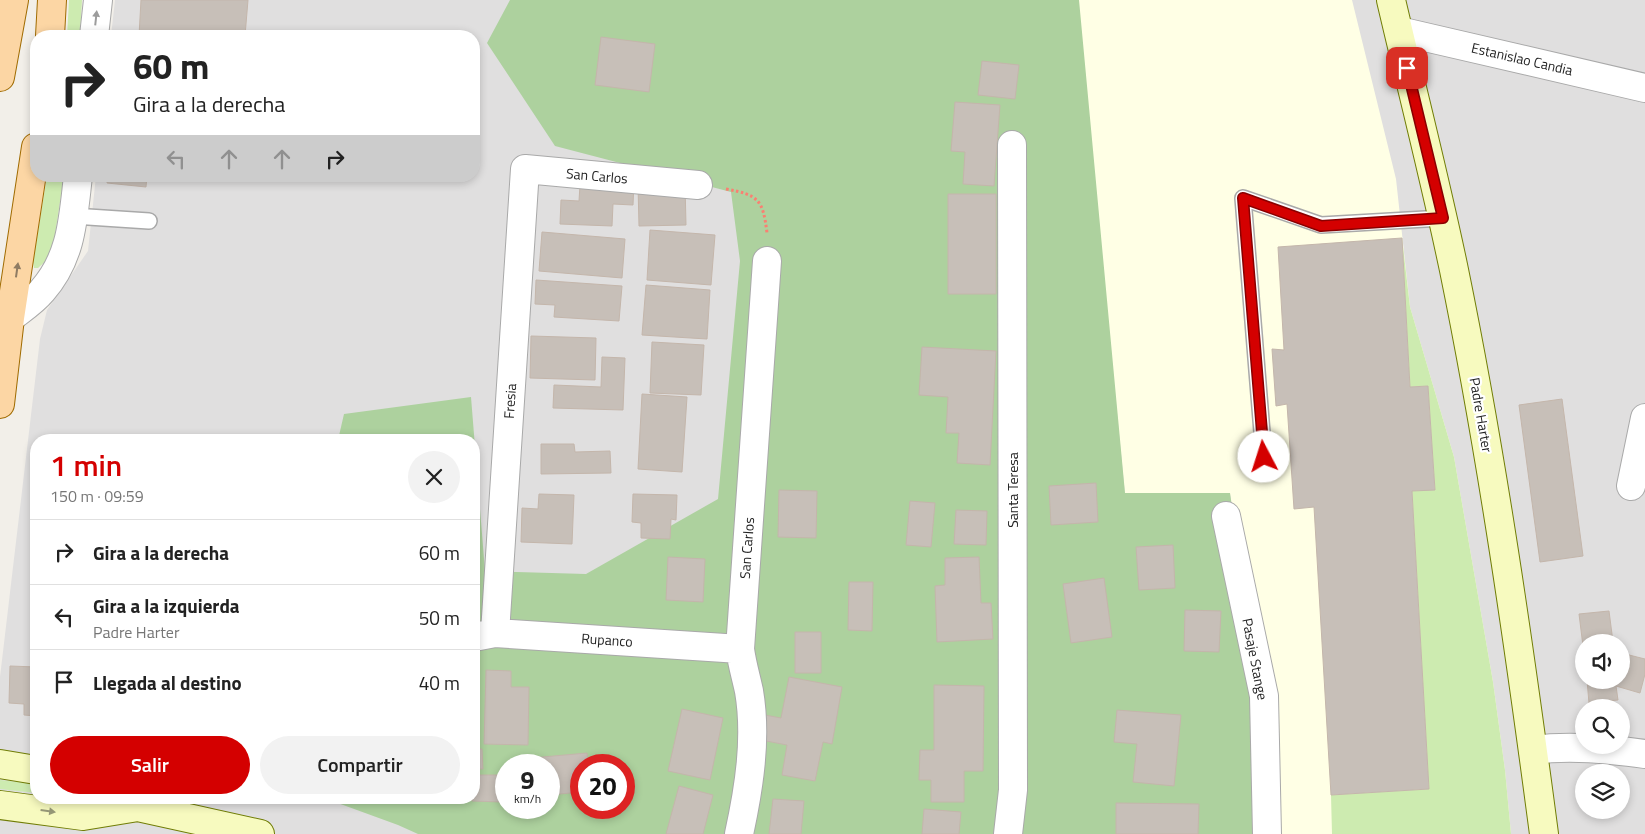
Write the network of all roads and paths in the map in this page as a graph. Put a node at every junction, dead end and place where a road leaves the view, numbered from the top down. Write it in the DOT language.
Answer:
graph roads {
  1 [pos="14,0"];
  2 [pos="52,0"];
  3 [pos="98,0"];
  4 [pos="1391,0"];
  5 [pos="50,30"];
  6 [pos="95,30"];
  7 [pos="1398,31"];
  8 [pos="0,77"];
  9 [pos="1645,88"];
  10 [pos="1012,146"];
  11 [pos="525,169"];
  12 [pos="30,180"];
  13 [pos="77,182"];
  14 [pos="698,185"];
  15 [pos="74,216"];
  16 [pos="1443,218"];
  17 [pos="149,221"];
  18 [pos="767,260"];
  19 [pos="5,315"];
  20 [pos="0,404"];
  21 [pos="1645,418"];
  22 [pos="1264,457"];
  23 [pos="1631,486"];
  24 [pos="1226,516"];
  25 [pos="484,635"];
  26 [pos="740,649"];
  27 [pos="1533,750"];
  28 [pos="1645,754"];
  29 [pos="0,764"];
  30 [pos="30,769"];
  31 [pos="123,804"];
  32 [pos="145,804"];
  33 [pos="0,805"];
  34 [pos="260,834"];
  35 [pos="739,834"];
  36 [pos="1008,834"];
  37 [pos="1267,834"];
  38 [pos="1544,834"];
  1 -- 8 [label="main road"];
  2 -- 5 [label="main road"];
  6 -- 3 [label="street, one-way"];
  4 -- 7 [label="main road, Padre Harter"];
  7 -- 9 [label="street, Estanislao Candia"];
  7 -- 16 [label="main road, Padre Harter"];
  10 -- 36 [label="street, Santa Teresa"];
  11 -- 14 [label="street, San Carlos"];
  11 -- 25 [label="street, Fresia"];
  19 -- 12 [label="main road, one-way"];
  13 -- 15 [label="street"];
  14 -- 18 [label="path"];
  15 -- 17 [label="lane"];
  15 -- 19 [label="street"];
  16 -- 22 [label="lane"];
  16 -- 27 [label="main road, Padre Harter"];
  18 -- 26 [label="street, San Carlos"];
  19 -- 20 [label="main road"];
  21 -- 23 [label="street"];
  24 -- 37 [label="street, Pasaje Stange"];
  25 -- 26 [label="street, Rupanco"];
  26 -- 35 [label="street, San Carlos"];
  27 -- 28 [label="street"];
  27 -- 38 [label="main road, Padre Harter"];
  29 -- 30 [label="main road"];
  33 -- 31 [label="main road, one-way"];
  32 -- 34 [label="main road"];
}
